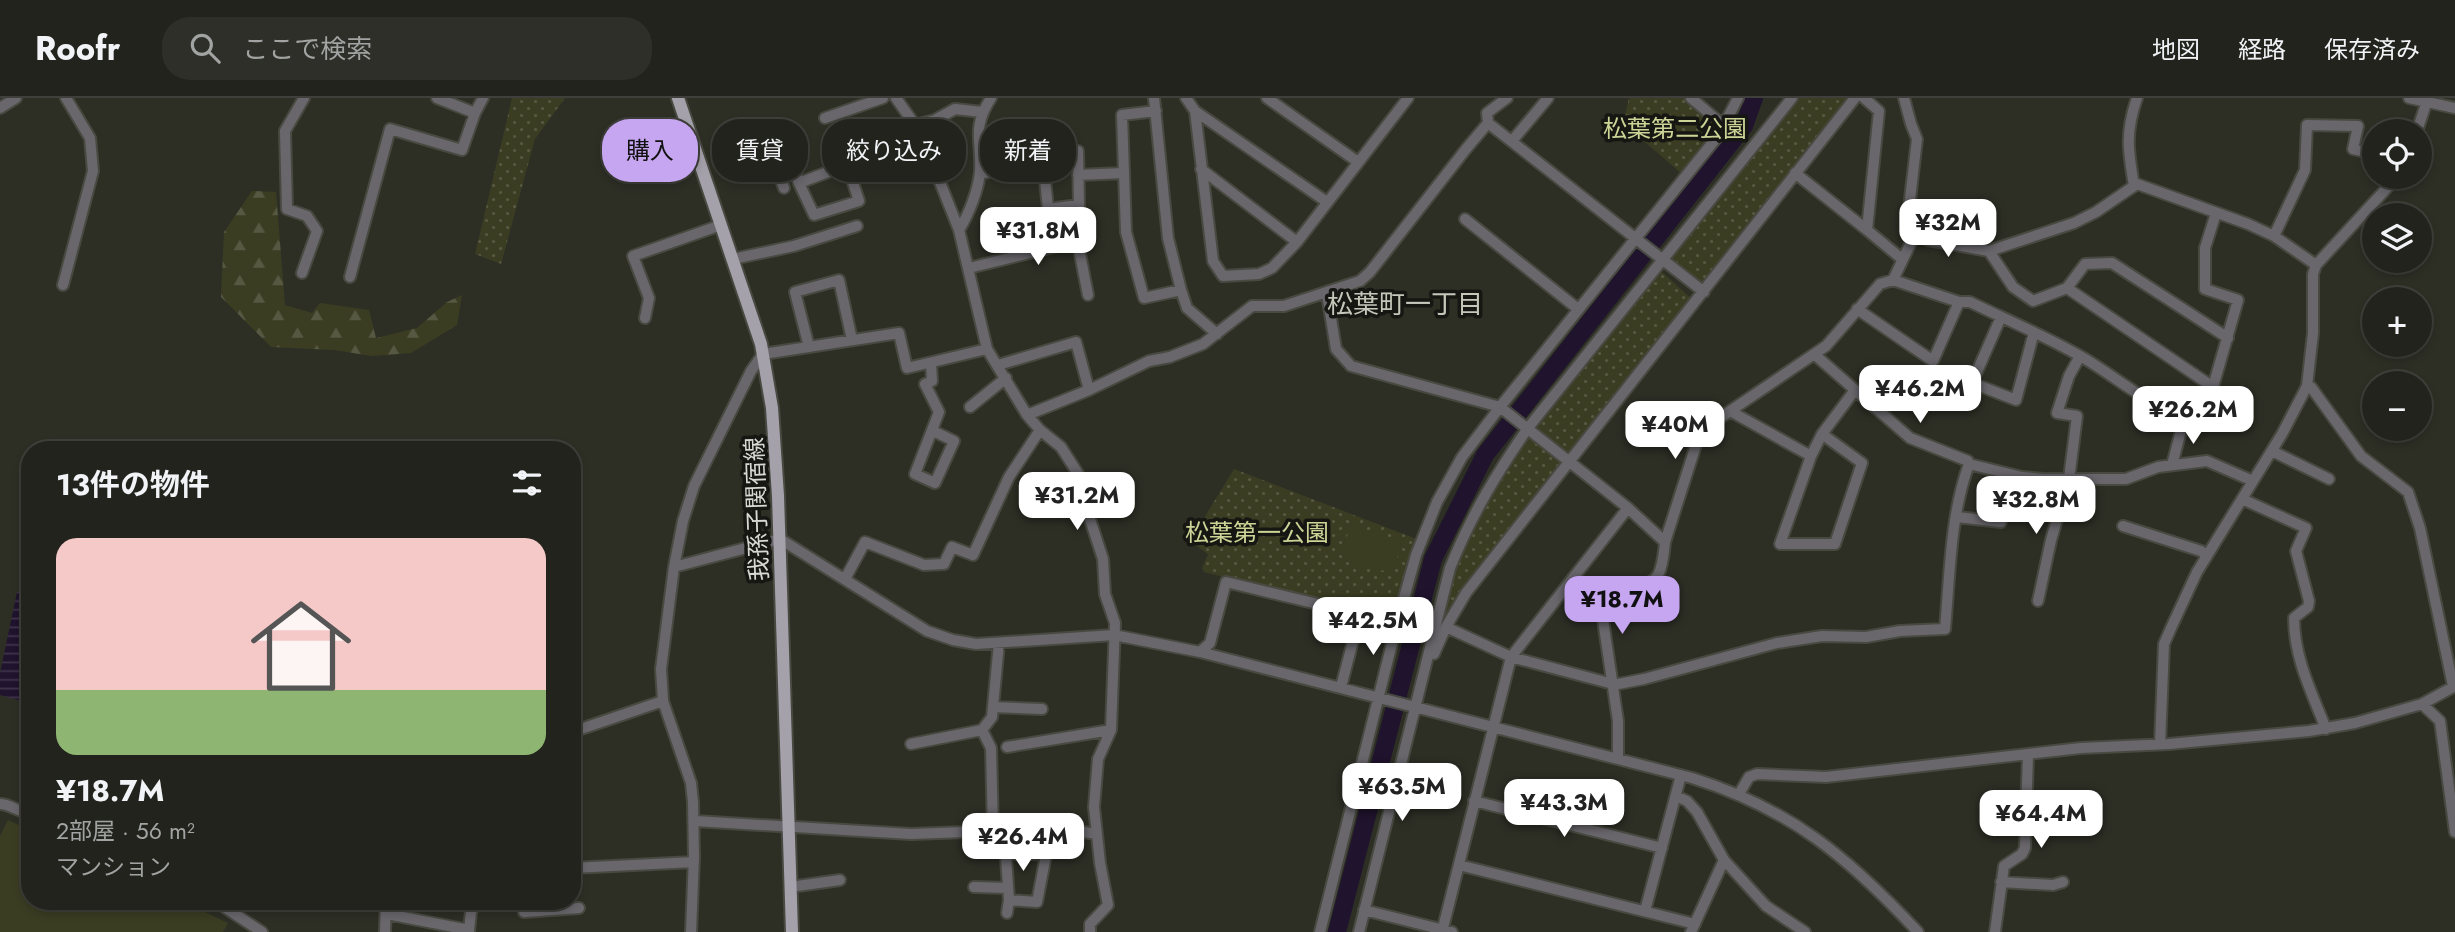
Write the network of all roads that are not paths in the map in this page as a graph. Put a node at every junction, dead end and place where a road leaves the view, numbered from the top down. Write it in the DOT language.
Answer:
graph roads {
  1 [pos="16,98"];
  2 [pos="66,98"];
  3 [pos="304,98"];
  4 [pos="437,98"];
  5 [pos="484,98"];
  6 [pos="678,98"];
  7 [pos="883,98"];
  8 [pos="896,98"];
  9 [pos="991,98"];
  10 [pos="1154,98"];
  11 [pos="1186,98"];
  12 [pos="1267,98"];
  13 [pos="1408,98"];
  14 [pos="1507,98"];
  15 [pos="1548,98"];
  16 [pos="1738,98"];
  17 [pos="1792,98"];
  18 [pos="1855,98"];
  19 [pos="1864,98"];
  20 [pos="1905,98"];
  21 [pos="2137,98"];
  22 [pos="2409,98"];
  23 [pos="1696,100"];
  24 [pos="2428,100"];
  25 [pos="0,108"];
  26 [pos="2455,108"];
  27 [pos="1156,111"];
  28 [pos="1195,111"];
  29 [pos="982,112"];
  30 [pos="475,113"];
  31 [pos="825,118"];
  32 [pos="911,119"];
  33 [pos="936,119"];
  34 [pos="980,119"];
  35 [pos="2421,119"];
  36 [pos="980,120"];
  37 [pos="1488,123"];
  38 [pos="1723,125"];
  39 [pos="1512,141"];
  40 [pos="2362,151"];
  41 [pos="1076,152"];
  42 [pos="1358,162"];
  43 [pos="1201,169"];
  44 [pos="1124,173"];
  45 [pos="1795,173"];
  46 [pos="980,174"];
  47 [pos="1078,176"];
  48 [pos="781,182"];
  49 [pos="799,182"];
  50 [pos="853,182"];
  51 [pos="939,182"];
  52 [pos="1045,182"];
  53 [pos="2134,186"];
  54 [pos="783,188"];
  55 [pos="2386,189"];
  56 [pos="1327,202"];
  57 [pos="2216,213"];
  58 [pos="1465,219"];
  59 [pos="721,225"];
  60 [pos="858,226"];
  61 [pos="960,230"];
  62 [pos="1867,230"];
  63 [pos="1916,232"];
  64 [pos="2274,236"];
  65 [pos="1638,240"];
  66 [pos="1297,242"];
  67 [pos="1989,251"];
  68 [pos="1660,257"];
  69 [pos="733,259"];
  70 [pos="1902,259"];
  71 [pos="2316,265"];
  72 [pos="969,268"];
  73 [pos="302,273"];
  74 [pos="350,277"];
  75 [pos="1893,280"];
  76 [pos="63,285"];
  77 [pos="2067,288"];
  78 [pos="1181,290"];
  79 [pos="1704,292"];
  80 [pos="1327,294"];
  81 [pos="1088,295"];
  82 [pos="1959,302"];
  83 [pos="1578,309"];
  84 [pos="1857,309"];
  85 [pos="2001,317"];
  86 [pos="645,318"];
  87 [pos="2034,332"];
  88 [pos="1217,334"];
  89 [pos="2228,338"];
  90 [pos="852,340"];
  91 [pos="809,346"];
  92 [pos="988,349"];
  93 [pos="763,354"];
  94 [pos="1814,354"];
  95 [pos="2080,356"];
  96 [pos="931,363"];
  97 [pos="998,365"];
  98 [pos="1006,378"];
  99 [pos="2307,386"];
  100 [pos="2213,387"];
  101 [pos="1089,390"];
  102 [pos="1855,390"];
  103 [pos="970,407"];
  104 [pos="1502,409"];
  105 [pos="1730,411"];
  106 [pos="1027,415"];
  107 [pos="2184,419"];
  108 [pos="1524,425"];
  109 [pos="1040,430"];
  110 [pos="933,431"];
  111 [pos="1822,434"];
  112 [pos="2272,451"];
  113 [pos="1811,456"];
  114 [pos="1569,462"];
  115 [pos="1969,464"];
  116 [pos="2172,465"];
  117 [pos="2069,479"];
  118 [pos="2329,479"];
  119 [pos="2253,481"];
  120 [pos="2242,499"];
  121 [pos="1628,508"];
  122 [pos="1957,517"];
  123 [pos="2001,522"];
  124 [pos="2123,526"];
  125 [pos="780,539"];
  126 [pos="1665,542"];
  127 [pos="2207,556"];
  128 [pos="674,567"];
  129 [pos="845,579"];
  130 [pos="2038,601"];
  131 [pos="1360,614"];
  132 [pos="1397,624"];
  133 [pos="1446,627"];
  134 [pos="1114,635"];
  135 [pos="999,643"];
  136 [pos="1200,652"];
  137 [pos="1511,657"];
  138 [pos="1613,685"];
  139 [pos="2454,686"];
  140 [pos="1341,687"];
  141 [pos="2436,696"];
  142 [pos="1381,698"];
  143 [pos="663,701"];
  144 [pos="2422,704"];
  145 [pos="993,707"];
  146 [pos="1416,707"];
  147 [pos="1042,709"];
  148 [pos="2440,720"];
  149 [pos="1493,726"];
  150 [pos="581,729"];
  151 [pos="2326,729"];
  152 [pos="982,730"];
  153 [pos="1111,730"];
  154 [pos="911,744"];
  155 [pos="2160,744"];
  156 [pos="1007,747"];
  157 [pos="2028,754"];
  158 [pos="1618,758"];
  159 [pos="1681,775"];
  160 [pos="1739,794"];
  161 [pos="1676,796"];
  162 [pos="1474,800"];
  163 [pos="0,804"];
  164 [pos="21,811"];
  165 [pos="695,821"];
  166 [pos="788,827"];
  167 [pos="2455,832"];
  168 [pos="1096,834"];
  169 [pos="1662,848"];
  170 [pos="1046,854"];
  171 [pos="1724,860"];
  172 [pos="694,862"];
  173 [pos="1459,865"];
  174 [pos="581,868"];
  175 [pos="840,880"];
  176 [pos="2001,882"];
  177 [pos="2063,882"];
  178 [pos="790,887"];
  179 [pos="974,887"];
  180 [pos="1008,894"];
  181 [pos="229,910"];
  182 [pos="387,910"];
  183 [pos="472,910"];
  184 [pos="524,910"];
  185 [pos="552,910"];
  186 [pos="1364,910"];
  187 [pos="1644,911"];
  188 [pos="1007,913"];
  189 [pos="387,914"];
  190 [pos="1693,928"];
  191 [pos="469,931"];
  192 [pos="1446,931"];
  193 [pos="262,932"];
  194 [pos="385,932"];
  195 [pos="691,932"];
  196 [pos="792,932"];
  197 [pos="1090,932"];
  198 [pos="1320,932"];
  199 [pos="1359,932"];
  200 [pos="1805,932"];
  201 [pos="1918,932"];
  202 [pos="1995,932"];
  1 -- 25 [label="street"];
  2 -- 76 [label="street"];
  3 -- 73 [label="street"];
  4 -- 30 [label="street"];
  5 -- 30 [label="street"];
  6 -- 59 [label="main road, 我孫子関宿線"];
  7 -- 31 [label="street"];
  8 -- 32 [label="street"];
  9 -- 29 [label="street"];
  10 -- 27 [label="street"];
  11 -- 28 [label="street"];
  12 -- 42 [label="street"];
  13 -- 42 [label="street"];
  14 -- 37 [label="street"];
  15 -- 39 [label="street"];
  16 -- 38 [label="street"];
  17 -- 68 [label="street"];
  18 -- 45 [label="street"];
  19 -- 62 [label="street"];
  20 -- 63 [label="street"];
  21 -- 53 [label="street"];
  22 -- 24 [label="street"];
  23 -- 38 [label="street"];
  24 -- 26 [label="street"];
  24 -- 35 [label="street"];
  27 -- 44 [label="street"];
  27 -- 78 [label="street"];
  28 -- 43 [label="street"];
  28 -- 56 [label="street"];
  29 -- 33 [label="street"];
  29 -- 34 [label="street"];
  30 -- 74 [label="street"];
  36 -- 46 [label="street"];
  37 -- 39 [label="street"];
  37 -- 80 [label="street"];
  38 -- 65 [label="street"];
  39 -- 65 [label="street"];
  40 -- 64 [label="street"];
  41 -- 47 [label="street"];
  42 -- 56 [label="street"];
  43 -- 66 [label="street"];
  43 -- 66 [label="street"];
  44 -- 47 [label="street"];
  44 -- 78 [label="street"];
  45 -- 62 [label="street"];
  45 -- 79 [label="street"];
  46 -- 61 [label="street"];
  47 -- 52 [label="street"];
  48 -- 54 [label="street"];
  49 -- 50 [label="street"];
  51 -- 61 [label="street"];
  53 -- 57 [label="street"];
  53 -- 67 [label="street"];
  55 -- 71 [label="street"];
  56 -- 66 [label="street"];
  57 -- 64 [label="street"];
  57 -- 89 [label="street"];
  58 -- 83 [label="street"];
  59 -- 69 [label="main road, 我孫子関宿線"];
  59 -- 86 [label="street"];
  60 -- 69 [label="street"];
  61 -- 72 [label="street"];
  62 -- 70 [label="street"];
  63 -- 67 [label="street"];
  63 -- 70 [label="street"];
  64 -- 71 [label="street"];
  65 -- 68 [label="street"];
  65 -- 83 [label="street"];
  67 -- 77 [label="street"];
  68 -- 79 [label="street"];
  68 -- 108 [label="street"];
  69 -- 93 [label="main road, 我孫子関宿線"];
  70 -- 75 [label="street"];
  71 -- 99 [label="street"];
  72 -- 81 [label="street"];
  72 -- 92 [label="street"];
  75 -- 82 [label="street"];
  75 -- 84 [label="street"];
  77 -- 89 [label="street"];
  77 -- 100 [label="street"];
  78 -- 88 [label="street"];
  79 -- 114 [label="street"];
  80 -- 88 [label="street"];
  80 -- 104 [label="street"];
  82 -- 84 [label="street"];
  82 -- 85 [label="street"];
  83 -- 104 [label="street"];
  84 -- 94 [label="street"];
  85 -- 87 [label="street"];
  85 -- 87 [label="street"];
  87 -- 95 [label="street"];
  88 -- 101 [label="street"];
  89 -- 100 [label="street"];
  90 -- 91 [label="street"];
  90 -- 91 [label="street"];
  90 -- 96 [label="street"];
  91 -- 93 [label="street"];
  92 -- 96 [label="street"];
  92 -- 97 [label="street"];
  93 -- 125 [label="main road, 我孫子関宿線"];
  93 -- 128 [label="street"];
  94 -- 102 [label="street"];
  94 -- 105 [label="street"];
  95 -- 107 [label="street"];
  95 -- 117 [label="street"];
  96 -- 110 [label="street"];
  97 -- 98 [label="street"];
  97 -- 101 [label="street"];
  98 -- 103 [label="street"];
  98 -- 106 [label="street"];
  99 -- 112 [label="street"];
  99 -- 139 [label="street"];
  100 -- 107 [label="street"];
  101 -- 106 [label="street"];
  102 -- 111 [label="street"];
  102 -- 115 [label="street"];
  104 -- 108 [label="street"];
  104 -- 132 [label="street"];
  105 -- 113 [label="street"];
  105 -- 126 [label="street"];
  106 -- 109 [label="street"];
  107 -- 116 [label="street"];
  108 -- 114 [label="street"];
  108 -- 146 [label="street"];
  109 -- 129 [label="street"];
  109 -- 134 [label="street"];
  110 -- 110 [label="street"];
  111 -- 113 [label="street"];
  111 -- 113 [label="street"];
  112 -- 118 [label="street"];
  112 -- 119 [label="street"];
  114 -- 121 [label="street"];
  114 -- 133 [label="street"];
  115 -- 117 [label="street"];
  115 -- 122 [label="street"];
  116 -- 117 [label="street"];
  116 -- 119 [label="street"];
  117 -- 130 [label="street"];
  119 -- 120 [label="street"];
  120 -- 127 [label="street"];
  120 -- 151 [label="street"];
  121 -- 126 [label="street"];
  121 -- 137 [label="street"];
  122 -- 123 [label="street"];
  122 -- 138 [label="street"];
  124 -- 127 [label="street"];
  125 -- 128 [label="street"];
  125 -- 129 [label="street"];
  125 -- 166 [label="main road, 我孫子関宿線"];
  126 -- 138 [label="street"];
  127 -- 155 [label="street"];
  128 -- 143 [label="street"];
  129 -- 135 [label="street"];
  131 -- 132 [label="street"];
  131 -- 136 [label="street"];
  131 -- 140 [label="street"];
  132 -- 142 [label="street"];
  133 -- 137 [label="street"];
  133 -- 146 [label="street"];
  134 -- 135 [label="street"];
  134 -- 136 [label="street"];
  134 -- 153 [label="street"];
  135 -- 145 [label="street"];
  136 -- 140 [label="street"];
  137 -- 138 [label="street"];
  137 -- 149 [label="street"];
  138 -- 158 [label="street"];
  139 -- 141 [label="street"];
  140 -- 142 [label="street"];
  141 -- 144 [label="street"];
  141 -- 148 [label="street"];
  142 -- 146 [label="street"];
  142 -- 198 [label="street"];
  143 -- 150 [label="street"];
  143 -- 165 [label="street"];
  144 -- 148 [label="street"];
  144 -- 151 [label="street"];
  145 -- 147 [label="street"];
  145 -- 152 [label="street"];
  146 -- 149 [label="street"];
  146 -- 186 [label="street"];
  148 -- 167 [label="street"];
  149 -- 158 [label="street"];
  149 -- 162 [label="street"];
  151 -- 155 [label="street"];
  152 -- 154 [label="street"];
  152 -- 166 [label="street"];
  153 -- 156 [label="street"];
  153 -- 168 [label="street"];
  155 -- 157 [label="street"];
  157 -- 160 [label="street"];
  157 -- 176 [label="street"];
  158 -- 159 [label="street"];
  159 -- 160 [label="street"];
  159 -- 161 [label="street"];
  160 -- 201 [label="street"];
  161 -- 169 [label="street"];
  161 -- 171 [label="street"];
  162 -- 169 [label="street"];
  162 -- 173 [label="street"];
  163 -- 164 [label="street"];
  165 -- 166 [label="street"];
  165 -- 172 [label="street"];
  166 -- 178 [label="main road, 我孫子関宿線"];
  168 -- 170 [label="street"];
  168 -- 197 [label="street"];
  169 -- 187 [label="street"];
  170 -- 180 [label="street"];
  170 -- 180 [label="street"];
  171 -- 190 [label="street"];
  171 -- 200 [label="street"];
  172 -- 174 [label="street"];
  172 -- 195 [label="street"];
  173 -- 187 [label="street"];
  173 -- 192 [label="street"];
  175 -- 178 [label="street"];
  176 -- 177 [label="street"];
  176 -- 202 [label="street"];
  178 -- 196 [label="main road, 我孫子関宿線"];
  179 -- 180 [label="street"];
  180 -- 188 [label="street"];
  181 -- 193 [label="street"];
  182 -- 189 [label="street"];
  183 -- 191 [label="street"];
  184 -- 185 [label="street"];
  186 -- 192 [label="street"];
  186 -- 199 [label="street"];
  187 -- 190 [label="street"];
  189 -- 191 [label="street"];
  189 -- 194 [label="street"];
}
